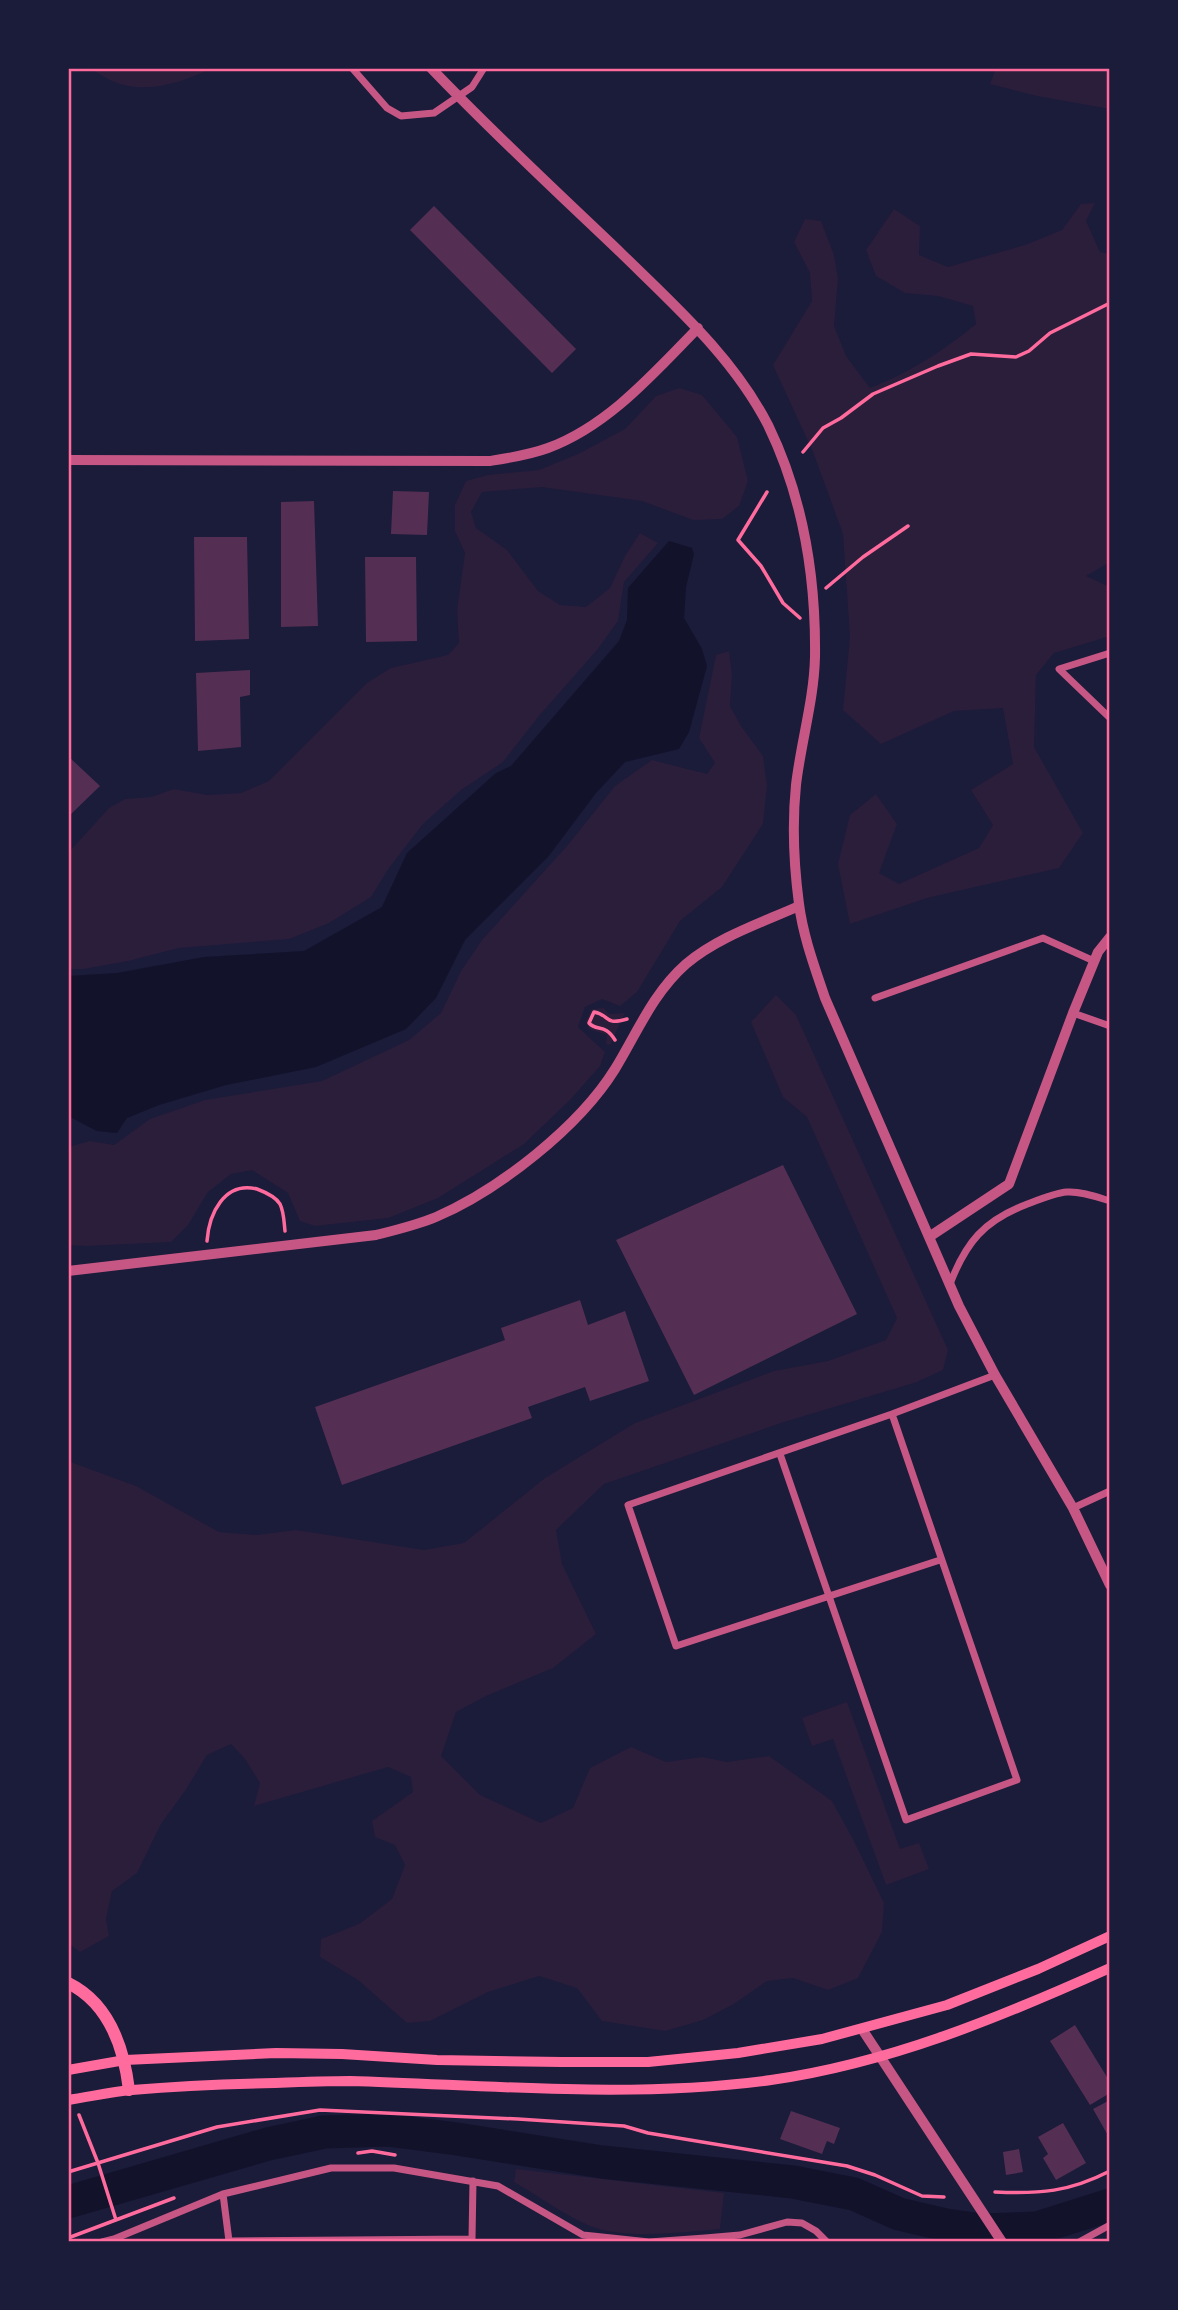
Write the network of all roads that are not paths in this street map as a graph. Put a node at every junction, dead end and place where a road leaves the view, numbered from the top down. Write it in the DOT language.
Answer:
graph roads {
  1 [pos="352,68"];
  2 [pos="431,68"];
  3 [pos="484,68"];
  4 [pos="458,97"];
  5 [pos="698,328"];
  6 [pos="68,460"];
  7 [pos="1110,653"];
  8 [pos="1110,718"];
  9 [pos="799,906"];
  10 [pos="1110,937"];
  11 [pos="1094,961"];
  12 [pos="875,998"];
  13 [pos="1073,1013"];
  14 [pos="1110,1026"];
  15 [pos="1110,1201"];
  16 [pos="929,1237"];
  17 [pos="68,1271"];
  18 [pos="950,1284"];
  19 [pos="995,1376"];
  20 [pos="892,1414"];
  21 [pos="780,1454"];
  22 [pos="1110,1491"];
  23 [pos="1073,1508"];
  24 [pos="940,1560"];
  25 [pos="1110,1585"];
  26 [pos="829,1596"];
  27 [pos="1110,1936"];
  28 [pos="1110,1968"];
  29 [pos="68,1983"];
  30 [pos="862,2029"];
  31 [pos="880,2057"];
  32 [pos="125,2060"];
  33 [pos="68,2070"];
  34 [pos="130,2091"];
  35 [pos="68,2100"];
  36 [pos="473,2181"];
  37 [pos="223,2194"];
  38 [pos="1110,2225"];
  39 [pos="583,2238"];
  40 [pos="114,2240"];
  41 [pos="345,2241"];
  42 [pos="102,2242"];
  43 [pos="828,2242"];
  44 [pos="1002,2242"];
  45 [pos="1079,2242"];
  1 -- 4 [label="street"];
  2 -- 4 [label="street"];
  3 -- 4 [label="street"];
  4 -- 5 [label="street"];
  5 -- 6 [label="street"];
  5 -- 9 [label="street"];
  7 -- 8 [label="street"];
  9 -- 16 [label="street"];
  9 -- 17 [label="street"];
  10 -- 11 [label="street"];
  11 -- 12 [label="street"];
  11 -- 13 [label="street"];
  13 -- 14 [label="street"];
  13 -- 16 [label="street"];
  15 -- 18 [label="street"];
  16 -- 18 [label="street"];
  18 -- 19 [label="street"];
  19 -- 20 [label="street"];
  19 -- 23 [label="street"];
  20 -- 21 [label="street"];
  20 -- 24 [label="street"];
  21 -- 26 [label="street"];
  21 -- 26 [label="street"];
  22 -- 23 [label="street"];
  23 -- 25 [label="street"];
  24 -- 26 [label="street"];
  24 -- 26 [label="street"];
  27 -- 30 [label="main road"];
  28 -- 31 [label="main road"];
  29 -- 32 [label="main road"];
  30 -- 31 [label="street"];
  30 -- 32 [label="main road"];
  31 -- 34 [label="main road"];
  31 -- 44 [label="street"];
  32 -- 33 [label="main road"];
  32 -- 34 [label="main road"];
  34 -- 35 [label="main road"];
  36 -- 37 [label="street"];
  36 -- 39 [label="street"];
  36 -- 41 [label="street"];
  37 -- 40 [label="street"];
  37 -- 41 [label="street"];
  38 -- 45 [label="street"];
  39 -- 43 [label="street"];
  40 -- 42 [label="street"];
}
